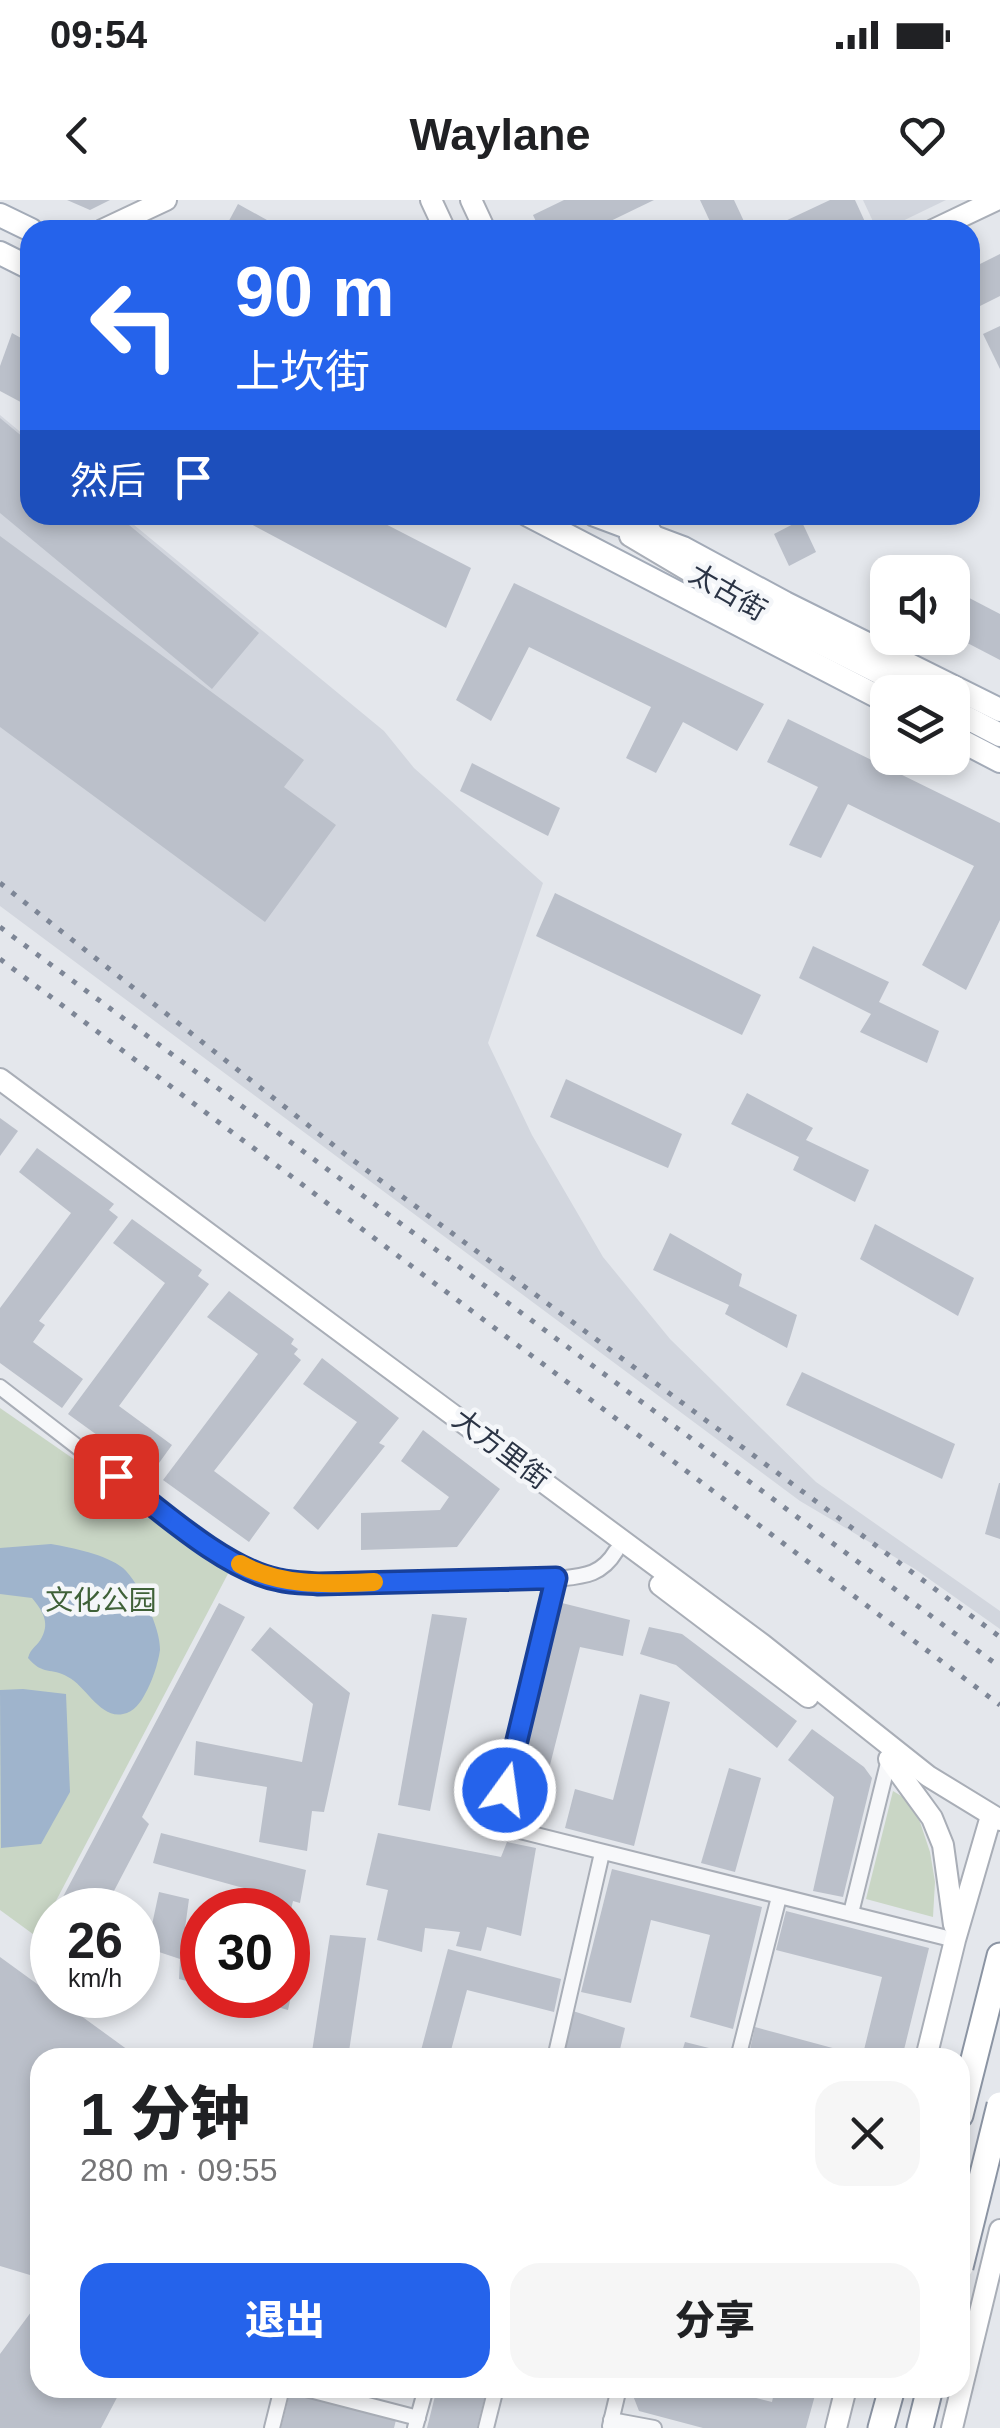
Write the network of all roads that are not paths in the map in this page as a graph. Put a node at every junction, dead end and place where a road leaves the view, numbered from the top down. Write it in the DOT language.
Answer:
graph roads {
  1 [pos="166,200"];
  2 [pos="996,200"];
  3 [pos="123,220"];
  4 [pos="953,220"];
  5 [pos="563,525"];
  6 [pos="612,525"];
  7 [pos="622,525"];
  8 [pos="647,525"];
  9 [pos="654,537"];
  10 [pos="753,608"];
  11 [pos="885,675"];
  12 [pos="870,692"];
  13 [pos="1000,710"];
  14 [pos="970,719"];
  15 [pos="1000,734"];
  16 [pos="970,745"];
  17 [pos="1000,761"];
  18 [pos="0,1079"];
  19 [pos="0,1094"];
  20 [pos="0,1387"];
  21 [pos="616,1551"];
  22 [pos="556,1578"];
  23 [pos="890,1759"];
  24 [pos="995,1823"];
  25 [pos="602,1853"];
  26 [pos="779,1897"];
  27 [pos="851,1914"];
  28 [pos="955,1940"];
  29 [pos="1000,1956"];
  30 [pos="558,2048"];
  31 [pos="741,2048"];
  32 [pos="928,2048"];
  33 [pos="970,2075"];
  34 [pos="1000,2105"];
  35 [pos="970,2226"];
  36 [pos="1000,2230"];
  37 [pos="970,2354"];
  38 [pos="280,2398"];
  39 [pos="335,2398"];
  40 [pos="423,2398"];
  41 [pos="494,2398"];
  42 [pos="616,2398"];
  43 [pos="844,2398"];
  44 [pos="889,2398"];
  45 [pos="928,2398"];
  46 [pos="959,2398"];
  47 [pos="417,2423"];
  48 [pos="610,2424"];
  49 [pos="272,2428"];
  50 [pos="486,2428"];
  51 [pos="654,2428"];
  52 [pos="836,2428"];
  53 [pos="881,2428"];
  54 [pos="920,2428"];
  55 [pos="952,2428"];
  1 -- 3 [label="main road"];
  2 -- 4 [label="main road"];
  5 -- 12 [label="main road, 太古街"];
  6 -- 10 [label="main road, 太古街"];
  7 -- 9 [label="main road, 太古街"];
  8 -- 9 [label="main road"];
  9 -- 13 [label="main road, 太古街"];
  10 -- 11 [label="main road, 太古街"];
  14 -- 15 [label="main road"];
  16 -- 17 [label="main road"];
  18 -- 24 [label="main road, 大方里街"];
  19 -- 21 [label="main road, 大方里街"];
  20 -- 22 [label="street"];
  21 -- 22 [label="street"];
  21 -- 23 [label="main road, 大方里街"];
  22 -- 25 [label="street"];
  23 -- 24 [label="main road, 大方里街"];
  23 -- 27 [label="street"];
  23 -- 28 [label="main road"];
  24 -- 28 [label="main road"];
  25 -- 26 [label="street"];
  25 -- 30 [label="street"];
  26 -- 27 [label="street"];
  26 -- 31 [label="street"];
  27 -- 28 [label="street"];
  28 -- 32 [label="main road"];
  29 -- 33 [label="highway"];
  34 -- 35 [label="highway, bridge"];
  36 -- 37 [label="main road"];
  38 -- 49 [label="street"];
  39 -- 47 [label="street"];
  40 -- 47 [label="street"];
  41 -- 50 [label="street"];
  42 -- 48 [label="street"];
  43 -- 52 [label="main road"];
  44 -- 53 [label="highway"];
  45 -- 54 [label="highway"];
  46 -- 55 [label="main road"];
  48 -- 51 [label="street"];
}
